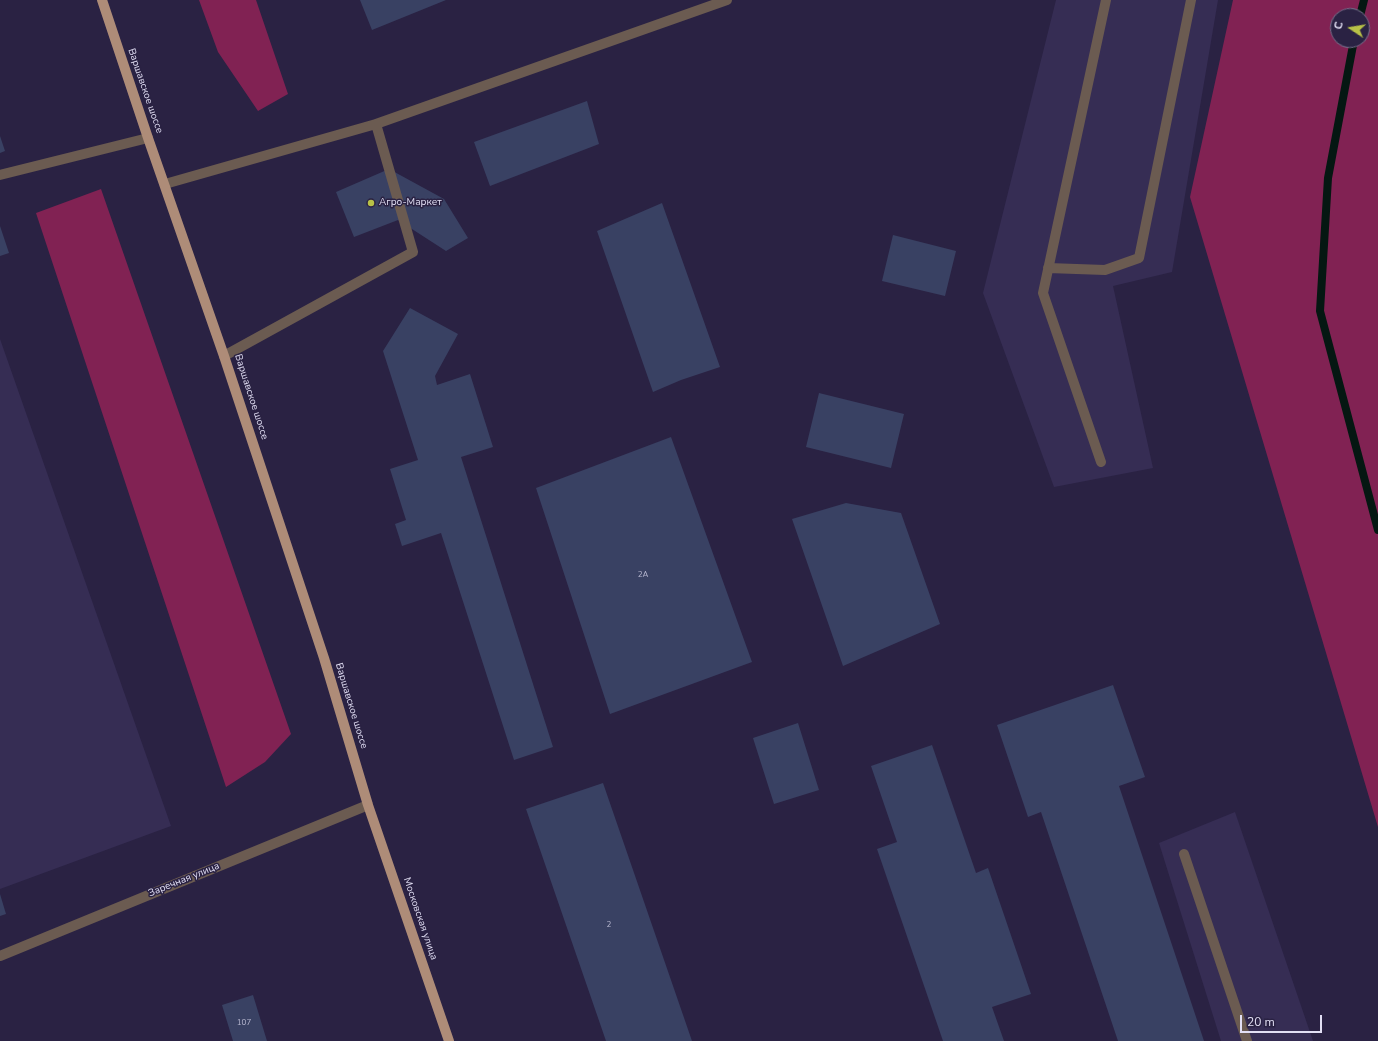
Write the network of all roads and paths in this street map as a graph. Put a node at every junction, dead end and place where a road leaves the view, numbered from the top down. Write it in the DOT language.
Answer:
graph roads {
  1 [pos="102,0"];
  2 [pos="727,0"];
  3 [pos="1106,0"];
  4 [pos="1191,0"];
  5 [pos="376,124"];
  6 [pos="148,138"];
  7 [pos="0,175"];
  8 [pos="165,184"];
  9 [pos="1048,268"];
  10 [pos="224,356"];
  11 [pos="1101,462"];
  12 [pos="368,805"];
  13 [pos="1184,854"];
  14 [pos="0,956"];
  15 [pos="449,1041"];
  16 [pos="1246,1041"];
  1 -- 6 [label="main road, Варшавское шоссе"];
  2 -- 5 [label="street"];
  3 -- 9 [label="street"];
  4 -- 9 [label="street"];
  5 -- 8 [label="street"];
  5 -- 10 [label="street"];
  6 -- 7 [label="street"];
  6 -- 8 [label="main road, Варшавское шоссе"];
  8 -- 10 [label="main road, Варшавское шоссе"];
  9 -- 11 [label="street"];
  10 -- 12 [label="main road, Варшавское шоссе"];
  12 -- 14 [label="street, Заречная улица"];
  12 -- 15 [label="main road, Московская улица"];
  13 -- 16 [label="street"];
}
